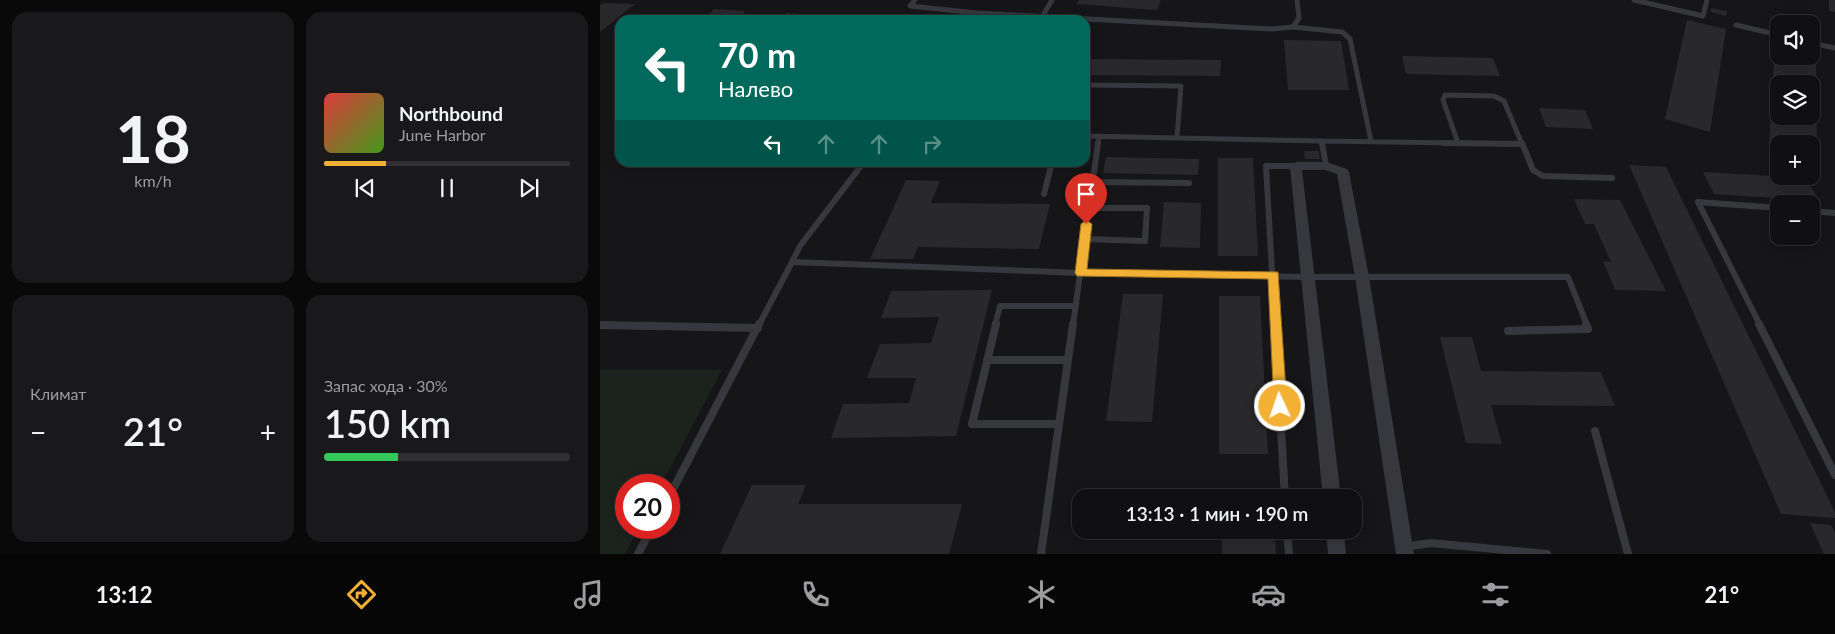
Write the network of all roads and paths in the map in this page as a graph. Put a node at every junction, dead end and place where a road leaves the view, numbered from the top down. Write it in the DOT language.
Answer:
graph roads {
  1 [pos="915,0"];
  2 [pos="1052,0"];
  3 [pos="1297,0"];
  4 [pos="1634,0"];
  5 [pos="1707,0"];
  6 [pos="977,14"];
  7 [pos="999,15"];
  8 [pos="1043,15"];
  9 [pos="1090,20"];
  10 [pos="1736,25"];
  11 [pos="1293,28"];
  12 [pos="1770,33"];
  13 [pos="1820,44"];
  14 [pos="1835,48"];
  15 [pos="1090,85"];
  16 [pos="1090,136"];
  17 [pos="1099,136"];
  18 [pos="1177,137"];
  19 [pos="1322,141"];
  20 [pos="1371,141"];
  21 [pos="1458,142"];
  22 [pos="1522,144"];
  23 [pos="1296,166"];
  24 [pos="1326,166"];
  25 [pos="860,167"];
  26 [pos="1051,167"];
  27 [pos="1612,178"];
  28 [pos="1093,182"];
  29 [pos="1189,183"];
  30 [pos="1044,194"];
  31 [pos="1770,207"];
  32 [pos="1089,208"];
  33 [pos="1820,212"];
  34 [pos="1835,213"];
  35 [pos="1084,240"];
  36 [pos="792,262"];
  37 [pos="1081,273"];
  38 [pos="1274,275"];
  39 [pos="1309,277"];
  40 [pos="1362,277"];
  41 [pos="1076,306"];
  42 [pos="600,325"];
  43 [pos="758,328"];
  44 [pos="1508,331"];
  45 [pos="987,360"];
  46 [pos="1068,360"];
  47 [pos="1058,424"];
  48 [pos="1595,431"];
  49 [pos="680,475"];
  50 [pos="1835,475"];
  51 [pos="1285,489"];
  52 [pos="1331,489"];
  53 [pos="646,539"];
  54 [pos="1288,539"];
  55 [pos="1336,539"];
  56 [pos="1404,551"];
  57 [pos="1531,553"];
  58 [pos="638,554"];
  59 [pos="1041,554"];
  60 [pos="1289,554"];
  61 [pos="1338,554"];
  62 [pos="1548,554"];
  63 [pos="1628,554"];
  1 -- 6 [label="lane"];
  2 -- 8 [label="lane"];
  3 -- 11 [label="lane"];
  4 -- 5 [label="lane"];
  6 -- 7 [label="lane"];
  9 -- 11 [label="lane"];
  10 -- 12 [label="lane"];
  11 -- 20 [label="lane"];
  13 -- 14 [label="lane"];
  15 -- 18 [label="lane"];
  16 -- 17 [label="lane"];
  17 -- 18 [label="lane"];
  17 -- 28 [label="lane"];
  18 -- 19 [label="lane"];
  19 -- 20 [label="lane"];
  19 -- 24 [label="lane"];
  20 -- 21 [label="lane"];
  21 -- 22 [label="lane"];
  21 -- 22 [label="lane"];
  22 -- 27 [label="lane"];
  23 -- 24 [label="street"];
  23 -- 38 [label="lane"];
  23 -- 39 [label="street"];
  24 -- 40 [label="street"];
  25 -- 36 [label="lane"];
  26 -- 30 [label="lane"];
  28 -- 29 [label="lane"];
  28 -- 32 [label="lane"];
  31 -- 50 [label="lane"];
  32 -- 35 [label="lane"];
  32 -- 35 [label="lane"];
  33 -- 34 [label="lane"];
  35 -- 37 [label="lane"];
  36 -- 37 [label="lane"];
  36 -- 43 [label="lane"];
  37 -- 38 [label="lane"];
  37 -- 41 [label="lane"];
  38 -- 39 [label="lane"];
  38 -- 51 [label="lane"];
  39 -- 40 [label="lane"];
  39 -- 52 [label="street"];
  40 -- 44 [label="lane"];
  40 -- 56 [label="street"];
  41 -- 45 [label="lane"];
  41 -- 46 [label="lane"];
  42 -- 43 [label="lane"];
  43 -- 49 [label="lane"];
  45 -- 46 [label="lane"];
  45 -- 47 [label="lane"];
  46 -- 47 [label="lane"];
  47 -- 59 [label="lane"];
  48 -- 63 [label="lane"];
  53 -- 58 [label="lane"];
  54 -- 60 [label="lane"];
  55 -- 61 [label="street"];
  56 -- 57 [label="lane"];
  57 -- 62 [label="lane"];
}
